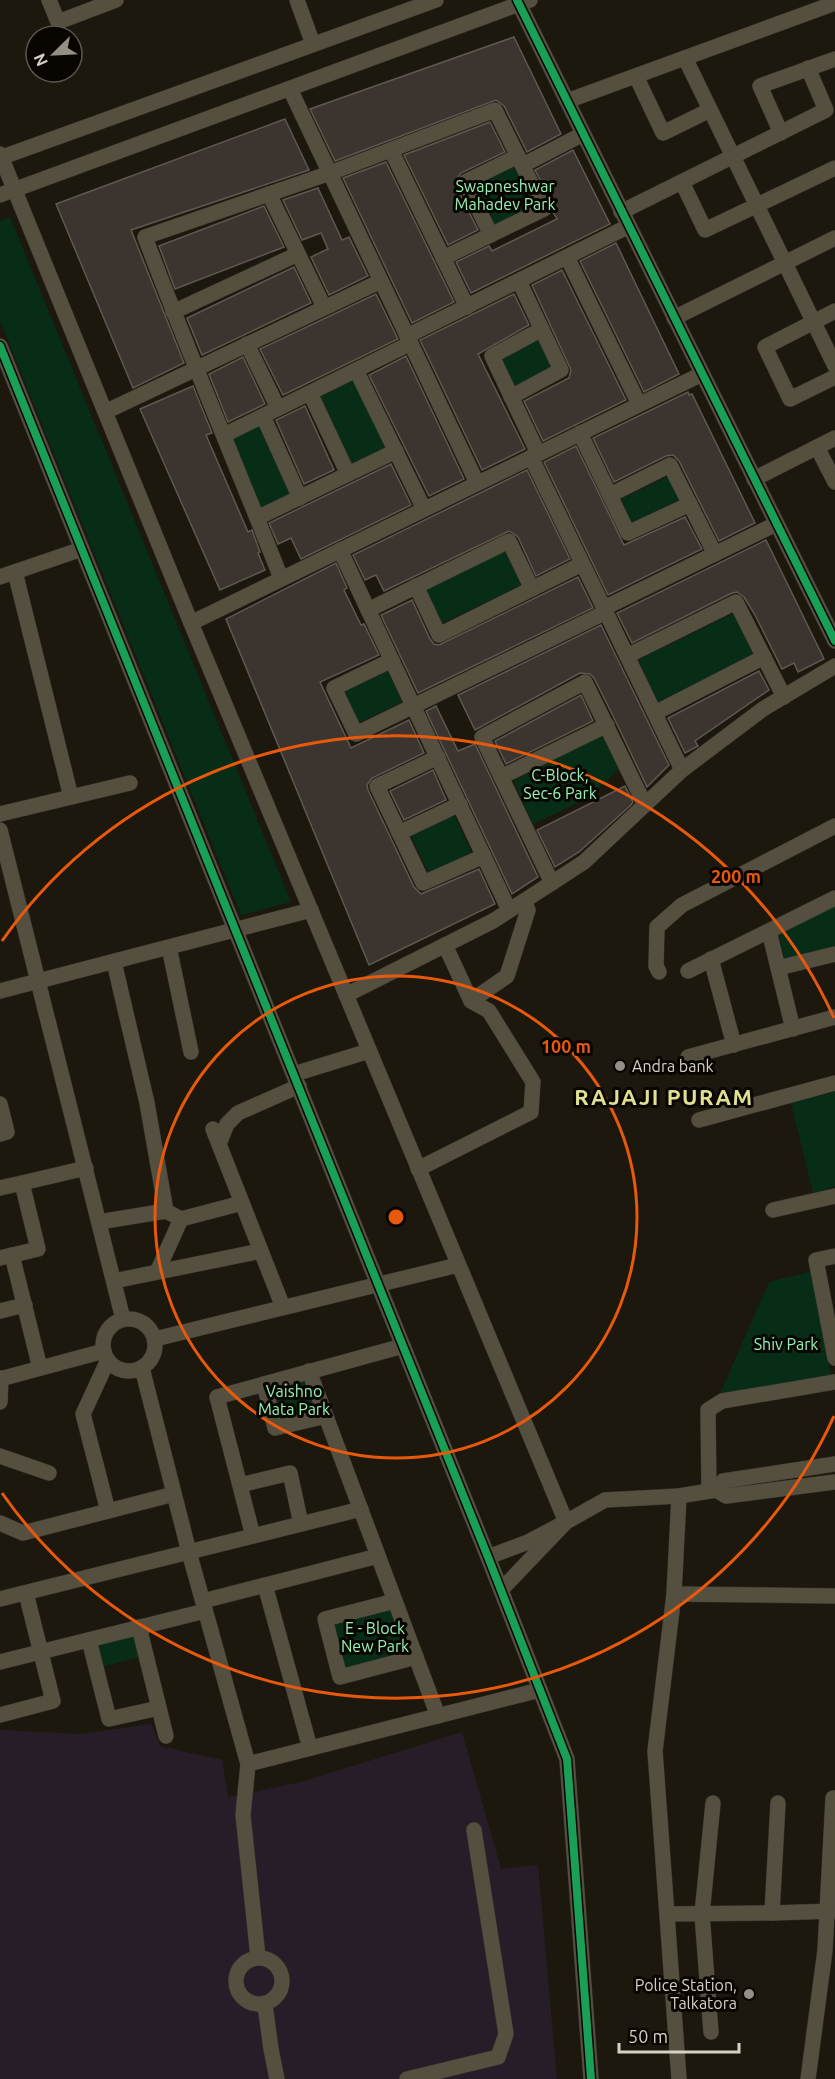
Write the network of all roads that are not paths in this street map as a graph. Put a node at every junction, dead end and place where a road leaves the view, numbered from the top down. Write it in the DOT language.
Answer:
graph roads {
  1 [pos="49,0"];
  2 [pos="116,0"];
  3 [pos="297,0"];
  4 [pos="436,0"];
  5 [pos="522,1"];
  6 [pos="100,3"];
  7 [pos="835,3"];
  8 [pos="313,44"];
  9 [pos="685,58"];
  10 [pos="835,59"];
  11 [pos="808,68"];
  12 [pos="636,76"];
  13 [pos="290,89"];
  14 [pos="567,102"];
  15 [pos="710,110"];
  16 [pos="781,132"];
  17 [pos="583,134"];
  18 [pos="391,150"];
  19 [pos="0,156"];
  20 [pos="733,157"];
  21 [pos="520,161"];
  22 [pos="835,168"];
  23 [pos="330,173"];
  24 [pos="682,182"];
  25 [pos="7,193"];
  26 [pos="269,194"];
  27 [pos="757,206"];
  28 [pos="621,212"];
  29 [pos="629,226"];
  30 [pos="491,234"];
  31 [pos="835,238"];
  32 [pos="298,254"];
  33 [pos="567,257"];
  34 [pos="443,258"];
  35 [pos="785,263"];
  36 [pos="381,281"];
  37 [pos="519,281"];
  38 [pos="467,307"];
  39 [pos="324,308"];
  40 [pos="835,311"];
  41 [pos="173,312"];
  42 [pos="674,318"];
  43 [pos="813,321"];
  44 [pos="542,329"];
  45 [pos="409,340"];
  46 [pos="247,344"];
  47 [pos="0,346"];
  48 [pos="835,366"];
  49 [pos="195,369"];
  50 [pos="356,370"];
  51 [pos="702,374"];
  52 [pos="835,377"];
  53 [pos="310,393"];
  54 [pos="511,397"];
  55 [pos="639,404"];
  56 [pos="278,408"];
  57 [pos="105,412"];
  58 [pos="262,416"];
  59 [pos="580,433"];
  60 [pos="224,435"];
  61 [pos="835,438"];
  62 [pos="818,447"];
  63 [pos="396,451"];
  64 [pos="534,455"];
  65 [pos="348,474"];
  66 [pos="754,479"];
  67 [pos="835,482"];
  68 [pos="477,483"];
  69 [pos="610,495"];
  70 [pos="300,498"];
  71 [pos="690,504"];
  72 [pos="424,508"];
  73 [pos="257,518"];
  74 [pos="776,524"];
  75 [pos="82,549"];
  76 [pos="340,550"];
  77 [pos="715,554"];
  78 [pos="582,564"];
  79 [pos="15,572"];
  80 [pos="0,577"];
  81 [pos="281,578"];
  82 [pos="416,586"];
  83 [pos="532,589"];
  84 [pos="368,610"];
  85 [pos="605,610"];
  86 [pos="191,623"];
  87 [pos="835,641"];
  88 [pos="627,656"];
  89 [pos="764,657"];
  90 [pos="392,660"];
  91 [pos="835,666"];
  92 [pos="784,697"];
  93 [pos="413,706"];
  94 [pos="655,713"];
  95 [pos="607,725"];
  96 [pos="438,758"];
  97 [pos="682,771"];
  98 [pos="501,777"];
  99 [pos="130,783"];
  100 [pos="71,797"];
  101 [pos="459,804"];
  102 [pos="645,805"];
  103 [pos="0,814"];
  104 [pos="835,826"];
  105 [pos="0,830"];
  106 [pos="399,833"];
  107 [pos="484,856"];
  108 [pos="552,883"];
  109 [pos="835,898"];
  110 [pos="524,901"];
  111 [pos="310,910"];
  112 [pos="509,910"];
  113 [pos="236,930"];
  114 [pos="769,931"];
  115 [pos="445,945"];
  116 [pos="169,947"];
  117 [pos="835,954"];
  118 [pos="711,959"];
  119 [pos="114,962"];
  120 [pos="778,968"];
  121 [pos="688,971"];
  122 [pos="659,972"];
  123 [pos="38,981"];
  124 [pos="0,992"];
  125 [pos="346,995"];
  126 [pos="471,1001"];
  127 [pos="835,1017"];
  128 [pos="793,1029"];
  129 [pos="734,1045"];
  130 [pos="191,1052"];
  131 [pos="369,1052"];
  132 [pos="688,1057"];
  133 [pos="296,1080"];
  134 [pos="835,1083"];
  135 [pos="0,1104"];
  136 [pos="699,1120"];
  137 [pos="213,1129"];
  138 [pos="0,1134"];
  139 [pos="219,1144"];
  140 [pos="86,1168"];
  141 [pos="418,1169"];
  142 [pos="22,1183"];
  143 [pos="0,1188"];
  144 [pos="835,1196"];
  145 [pos="242,1203"];
  146 [pos="773,1210"];
  147 [pos="166,1211"];
  148 [pos="181,1219"];
  149 [pos="99,1222"];
  150 [pos="261,1251"];
  151 [pos="6,1256"];
  152 [pos="835,1256"];
  153 [pos="458,1265"];
  154 [pos="157,1272"];
  155 [pos="114,1281"];
  156 [pos="378,1284"];
  157 [pos="25,1305"];
  158 [pos="283,1308"];
  159 [pos="0,1311"];
  160 [pos="123,1319"];
  161 [pos="155,1340"];
  162 [pos="403,1346"];
  163 [pos="106,1355"];
  164 [pos="835,1358"];
  165 [pos="40,1368"];
  166 [pos="142,1368"];
  167 [pos="309,1371"];
  168 [pos="0,1378"];
  169 [pos="835,1382"];
  170 [pos="264,1384"];
  171 [pos="0,1402"];
  172 [pos="326,1416"];
  173 [pos="0,1456"];
  174 [pos="835,1464"];
  175 [pos="49,1473"];
  176 [pos="835,1482"];
  177 [pos="240,1485"];
  178 [pos="712,1490"];
  179 [pos="174,1494"];
  180 [pos="679,1496"];
  181 [pos="361,1509"];
  182 [pos="108,1511"];
  183 [pos="566,1522"];
  184 [pos="0,1523"];
  185 [pos="302,1524"];
  186 [pos="253,1536"];
  187 [pos="189,1552"];
  188 [pos="378,1556"];
  189 [pos="488,1557"];
  190 [pos="265,1585"];
  191 [pos="501,1590"];
  192 [pos="26,1593"];
  193 [pos="674,1594"];
  194 [pos="835,1596"];
  195 [pos="0,1599"];
  196 [pos="395,1601"];
  197 [pos="204,1606"];
  198 [pos="139,1627"];
  199 [pos="89,1640"];
  200 [pos="41,1652"];
  201 [pos="416,1657"];
  202 [pos="0,1662"];
  203 [pos="540,1690"];
  204 [pos="159,1708"];
  205 [pos="0,1715"];
  206 [pos="438,1716"];
  207 [pos="166,1736"];
  208 [pos="310,1748"];
  209 [pos="248,1764"];
  210 [pos="835,1798"];
  211 [pos="713,1803"];
  212 [pos="778,1803"];
  213 [pos="474,1830"];
  214 [pos="831,1911"];
  215 [pos="772,1913"];
  216 [pos="667,1914"];
  217 [pos="702,1914"];
  218 [pos="258,1957"];
  219 [pos="829,1972"];
  220 [pos="827,1992"];
  221 [pos="265,2006"];
  222 [pos="711,2032"];
  223 [pos="277,2079"];
  224 [pos="407,2079"];
  225 [pos="591,2079"];
  226 [pos="679,2079"];
  227 [pos="808,2079"];
  1 -- 6 [label="street"];
  2 -- 6 [label="street"];
  3 -- 8 [label="street"];
  4 -- 8 [label="street"];
  5 -- 13 [label="street"];
  5 -- 14 [label="street"];
  7 -- 9 [label="street"];
  8 -- 19 [label="street"];
  9 -- 12 [label="street"];
  9 -- 15 [label="street"];
  10 -- 11 [label="street"];
  11 -- 16 [label="street"];
  11 -- 16 [label="street"];
  12 -- 14 [label="street"];
  12 -- 15 [label="street"];
  13 -- 23 [label="street"];
  13 -- 25 [label="street"];
  14 -- 17 [label="street"];
  15 -- 20 [label="street"];
  16 -- 20 [label="street"];
  17 -- 21 [label="street"];
  17 -- 28 [label="street"];
  18 -- 21 [label="street"];
  18 -- 23 [label="street"];
  18 -- 34 [label="street"];
  19 -- 25 [label="street"];
  20 -- 24 [label="street"];
  20 -- 27 [label="street"];
  21 -- 30 [label="street"];
  21 -- 30 [label="street"];
  22 -- 27 [label="street"];
  23 -- 26 [label="street"];
  23 -- 36 [label="street"];
  24 -- 27 [label="street"];
  24 -- 28 [label="street"];
  25 -- 57 [label="street"];
  26 -- 32 [label="street"];
  26 -- 41 [label="street"];
  27 -- 35 [label="street"];
  28 -- 29 [label="street"];
  29 -- 33 [label="street"];
  29 -- 42 [label="street"];
  30 -- 34 [label="street"];
  31 -- 35 [label="street"];
  32 -- 39 [label="street"];
  32 -- 41 [label="street"];
  33 -- 37 [label="street"];
  33 -- 55 [label="street"];
  34 -- 38 [label="street"];
  35 -- 42 [label="street"];
  35 -- 43 [label="street"];
  36 -- 39 [label="street"];
  36 -- 45 [label="street"];
  37 -- 38 [label="street"];
  37 -- 44 [label="street"];
  38 -- 45 [label="street"];
  39 -- 46 [label="street"];
  40 -- 43 [label="street"];
  41 -- 49 [label="street"];
  42 -- 51 [label="street"];
  43 -- 48 [label="street"];
  43 -- 52 [label="street"];
  44 -- 54 [label="street"];
  44 -- 54 [label="street"];
  45 -- 50 [label="street"];
  45 -- 68 [label="street"];
  46 -- 49 [label="street"];
  46 -- 56 [label="street"];
  47 -- 75 [label="street"];
  49 -- 57 [label="street"];
  49 -- 60 [label="street"];
  50 -- 53 [label="street"];
  50 -- 63 [label="street"];
  51 -- 55 [label="street"];
  51 -- 66 [label="street"];
  53 -- 56 [label="street"];
  53 -- 65 [label="street"];
  54 -- 64 [label="street"];
  55 -- 59 [label="street"];
  56 -- 58 [label="street"];
  57 -- 86 [label="street"];
  58 -- 60 [label="street"];
  58 -- 70 [label="street"];
  59 -- 64 [label="street"];
  59 -- 69 [label="street"];
  60 -- 73 [label="street"];
  61 -- 62 [label="street"];
  62 -- 66 [label="street"];
  62 -- 67 [label="street"];
  63 -- 65 [label="street"];
  63 -- 72 [label="street"];
  64 -- 68 [label="street"];
  64 -- 78 [label="street"];
  65 -- 70 [label="street"];
  66 -- 74 [label="street"];
  68 -- 72 [label="street"];
  69 -- 71 [label="street"];
  69 -- 71 [label="street"];
  70 -- 73 [label="street"];
  71 -- 77 [label="street"];
  72 -- 76 [label="street"];
  73 -- 81 [label="street"];
  74 -- 77 [label="street"];
  74 -- 87 [label="street"];
  75 -- 79 [label="street"];
  75 -- 113 [label="street"];
  76 -- 81 [label="street"];
  76 -- 84 [label="street"];
  77 -- 85 [label="street"];
  78 -- 83 [label="street"];
  78 -- 85 [label="street"];
  79 -- 80 [label="street"];
  79 -- 100 [label="street"];
  81 -- 86 [label="street"];
  82 -- 83 [label="street"];
  82 -- 83 [label="street"];
  82 -- 84 [label="street"];
  84 -- 90 [label="street"];
  85 -- 88 [label="street"];
  85 -- 93 [label="street"];
  86 -- 111 [label="street"];
  88 -- 89 [label="street"];
  88 -- 94 [label="street"];
  89 -- 92 [label="street"];
  89 -- 94 [label="street"];
  90 -- 93 [label="street"];
  90 -- 93 [label="street"];
  91 -- 92 [label="street"];
  92 -- 97 [label="street"];
  93 -- 96 [label="street"];
  94 -- 97 [label="street"];
  95 -- 98 [label="street"];
  95 -- 98 [label="street"];
  95 -- 102 [label="street"];
  96 -- 101 [label="street"];
  96 -- 106 [label="street"];
  97 -- 102 [label="street"];
  98 -- 108 [label="street"];
  99 -- 100 [label="street"];
  100 -- 103 [label="street"];
  101 -- 106 [label="street"];
  101 -- 107 [label="street"];
  102 -- 108 [label="street"];
  104 -- 122 [label="street"];
  105 -- 123 [label="street"];
  106 -- 107 [label="street"];
  107 -- 112 [label="street"];
  108 -- 110 [label="street"];
  109 -- 114 [label="street"];
  110 -- 112 [label="street"];
  110 -- 126 [label="street"];
  111 -- 113 [label="street"];
  111 -- 125 [label="street"];
  112 -- 115 [label="street"];
  113 -- 116 [label="street"];
  113 -- 133 [label="street"];
  114 -- 118 [label="street"];
  114 -- 120 [label="street"];
  115 -- 125 [label="street"];
  115 -- 126 [label="street"];
  116 -- 119 [label="street"];
  116 -- 130 [label="street"];
  117 -- 120 [label="street"];
  118 -- 121 [label="street"];
  118 -- 129 [label="street"];
  119 -- 123 [label="street"];
  119 -- 147 [label="street"];
  120 -- 128 [label="street"];
  123 -- 124 [label="street"];
  123 -- 140 [label="street"];
  125 -- 131 [label="street"];
  126 -- 141 [label="street"];
  127 -- 128 [label="street"];
  128 -- 129 [label="street"];
  129 -- 132 [label="street"];
  131 -- 133 [label="street"];
  131 -- 141 [label="street"];
  133 -- 139 [label="street"];
  133 -- 156 [label="street"];
  134 -- 136 [label="street"];
  135 -- 138 [label="street"];
  137 -- 139 [label="street"];
  139 -- 145 [label="street"];
  140 -- 142 [label="street"];
  140 -- 149 [label="street"];
  141 -- 153 [label="street"];
  142 -- 143 [label="street"];
  142 -- 151 [label="street"];
  144 -- 146 [label="street"];
  145 -- 148 [label="street"];
  145 -- 150 [label="street"];
  147 -- 148 [label="street"];
  147 -- 149 [label="street"];
  148 -- 154 [label="street"];
  149 -- 155 [label="street"];
  150 -- 154 [label="street"];
  150 -- 158 [label="street"];
  151 -- 157 [label="street"];
  152 -- 164 [label="street"];
  153 -- 156 [label="street"];
  153 -- 183 [label="street"];
  154 -- 155 [label="street"];
  155 -- 160 [label="street"];
  156 -- 158 [label="street"];
  156 -- 162 [label="street"];
  157 -- 159 [label="street"];
  157 -- 165 [label="street"];
  158 -- 161 [label="street"];
  160 -- 161 [label="street"];
  160 -- 163 [label="street"];
  161 -- 166 [label="street"];
  162 -- 167 [label="street"];
  162 -- 189 [label="street"];
  163 -- 165 [label="street"];
  163 -- 166 [label="street"];
  163 -- 182 [label="street"];
  165 -- 168 [label="street"];
  166 -- 179 [label="street"];
  167 -- 170 [label="street"];
  167 -- 172 [label="street"];
  168 -- 171 [label="street"];
  169 -- 178 [label="street"];
  170 -- 172 [label="street"];
  170 -- 177 [label="street"];
  172 -- 181 [label="street"];
  173 -- 175 [label="street"];
  174 -- 178 [label="street"];
  176 -- 178 [label="street"];
  177 -- 185 [label="street"];
  177 -- 186 [label="street"];
  178 -- 180 [label="street"];
  179 -- 182 [label="street"];
  179 -- 187 [label="street"];
  180 -- 183 [label="street"];
  180 -- 193 [label="street"];
  181 -- 185 [label="street"];
  181 -- 188 [label="street"];
  182 -- 184 [label="street"];
  183 -- 189 [label="street"];
  183 -- 191 [label="street"];
  185 -- 186 [label="street"];
  186 -- 187 [label="street"];
  187 -- 192 [label="street"];
  187 -- 197 [label="street"];
  188 -- 190 [label="street"];
  188 -- 196 [label="street"];
  189 -- 191 [label="street"];
  190 -- 197 [label="street"];
  190 -- 208 [label="street"];
  191 -- 203 [label="street"];
  192 -- 195 [label="street"];
  192 -- 200 [label="street"];
  193 -- 194 [label="street"];
  193 -- 216 [label="street"];
  196 -- 201 [label="street"];
  196 -- 201 [label="street"];
  197 -- 198 [label="street"];
  197 -- 209 [label="street"];
  198 -- 199 [label="street"];
  198 -- 204 [label="street"];
  199 -- 200 [label="street"];
  199 -- 204 [label="street"];
  200 -- 202 [label="street"];
  200 -- 205 [label="street"];
  201 -- 206 [label="street"];
  203 -- 206 [label="street"];
  203 -- 225 [label="street"];
  204 -- 207 [label="street"];
  206 -- 208 [label="street"];
  208 -- 209 [label="street"];
  209 -- 218 [label="street"];
  210 -- 214 [label="street"];
  211 -- 217 [label="street"];
  212 -- 215 [label="street"];
  213 -- 224 [label="street"];
  214 -- 215 [label="street"];
  214 -- 219 [label="street"];
  215 -- 217 [label="street"];
  216 -- 217 [label="street"];
  216 -- 226 [label="street"];
  217 -- 222 [label="street"];
  218 -- 221 [label="street"];
  218 -- 221 [label="street"];
  219 -- 220 [label="street"];
  220 -- 227 [label="street"];
  221 -- 223 [label="street"];
}
